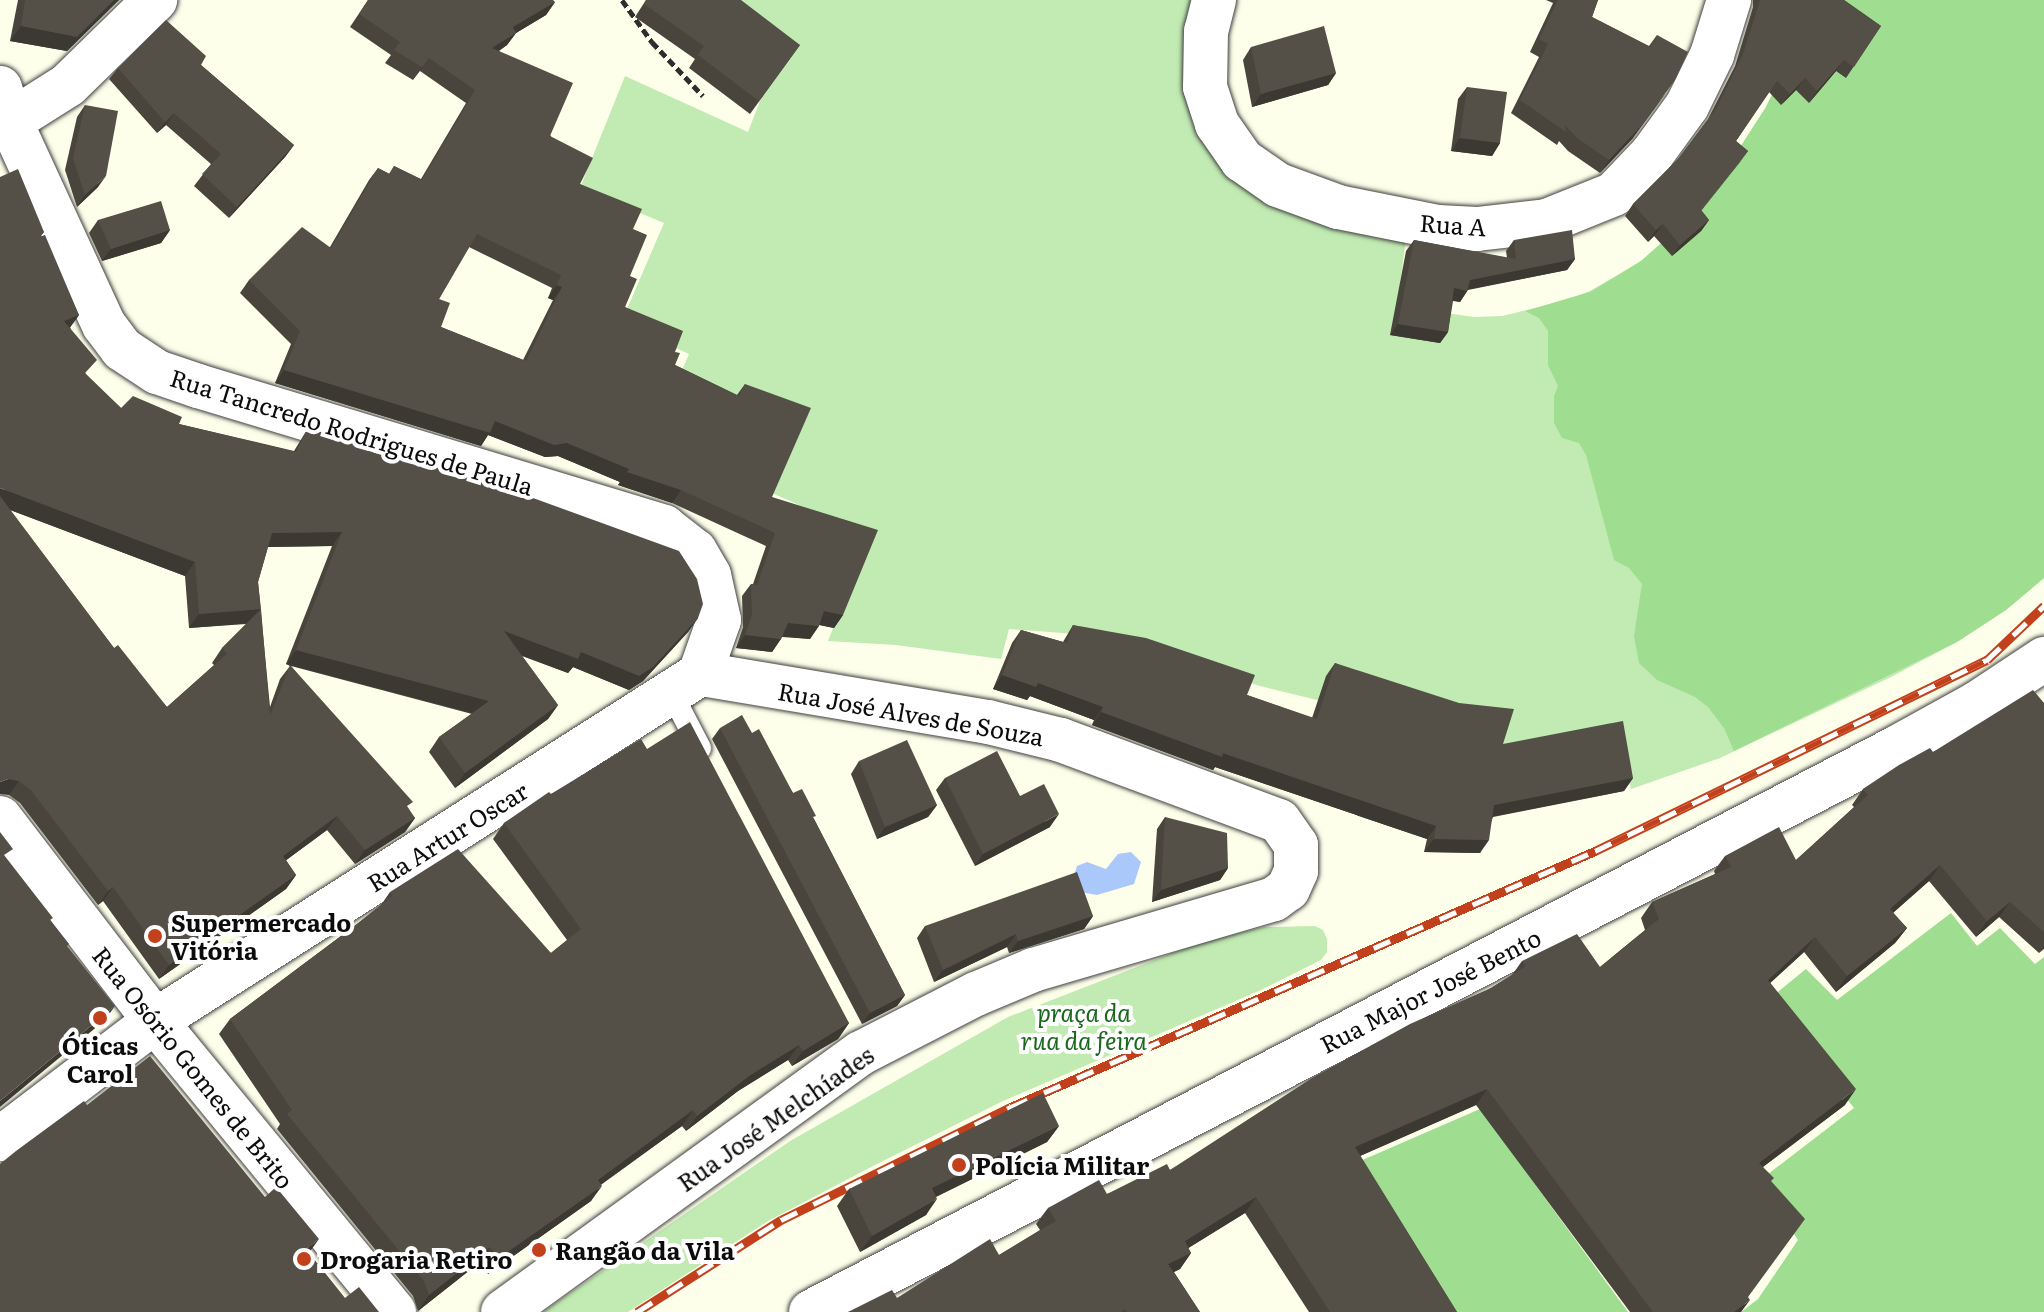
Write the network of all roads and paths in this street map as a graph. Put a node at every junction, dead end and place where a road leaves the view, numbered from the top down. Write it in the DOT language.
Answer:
graph roads {
  1 [pos="155,0"];
  2 [pos="622,0"];
  3 [pos="1214,0"];
  4 [pos="1729,0"];
  5 [pos="703,96"];
  6 [pos="4,113"];
  7 [pos="2044,659"];
  8 [pos="686,684"];
  9 [pos="708,763"];
  10 [pos="1255,811"];
  11 [pos="0,818"];
  12 [pos="155,1021"];
  13 [pos="0,1139"];
  14 [pos="394,1312"];
  15 [pos="503,1312"];
  16 [pos="811,1312"];
  1 -- 6 [label="street"];
  2 -- 5 [label="path"];
  3 -- 4 [label="street, Rua A"];
  6 -- 8 [label="street, Rua Tancredo Rodrigues de Paula"];
  7 -- 16 [label="street, Rua Major José Bento"];
  8 -- 9 [label="lane"];
  8 -- 10 [label="street, Rua José Alves de Souza"];
  8 -- 12 [label="street, Rua Artur Oscar"];
  10 -- 15 [label="street, Rua José Melchíades"];
  11 -- 12 [label="street, Rua Osório Gomes de Brito"];
  12 -- 13 [label="street, Rua Artur Oscar"];
  12 -- 14 [label="street, Rua Osório Gomes de Brito"];
}
